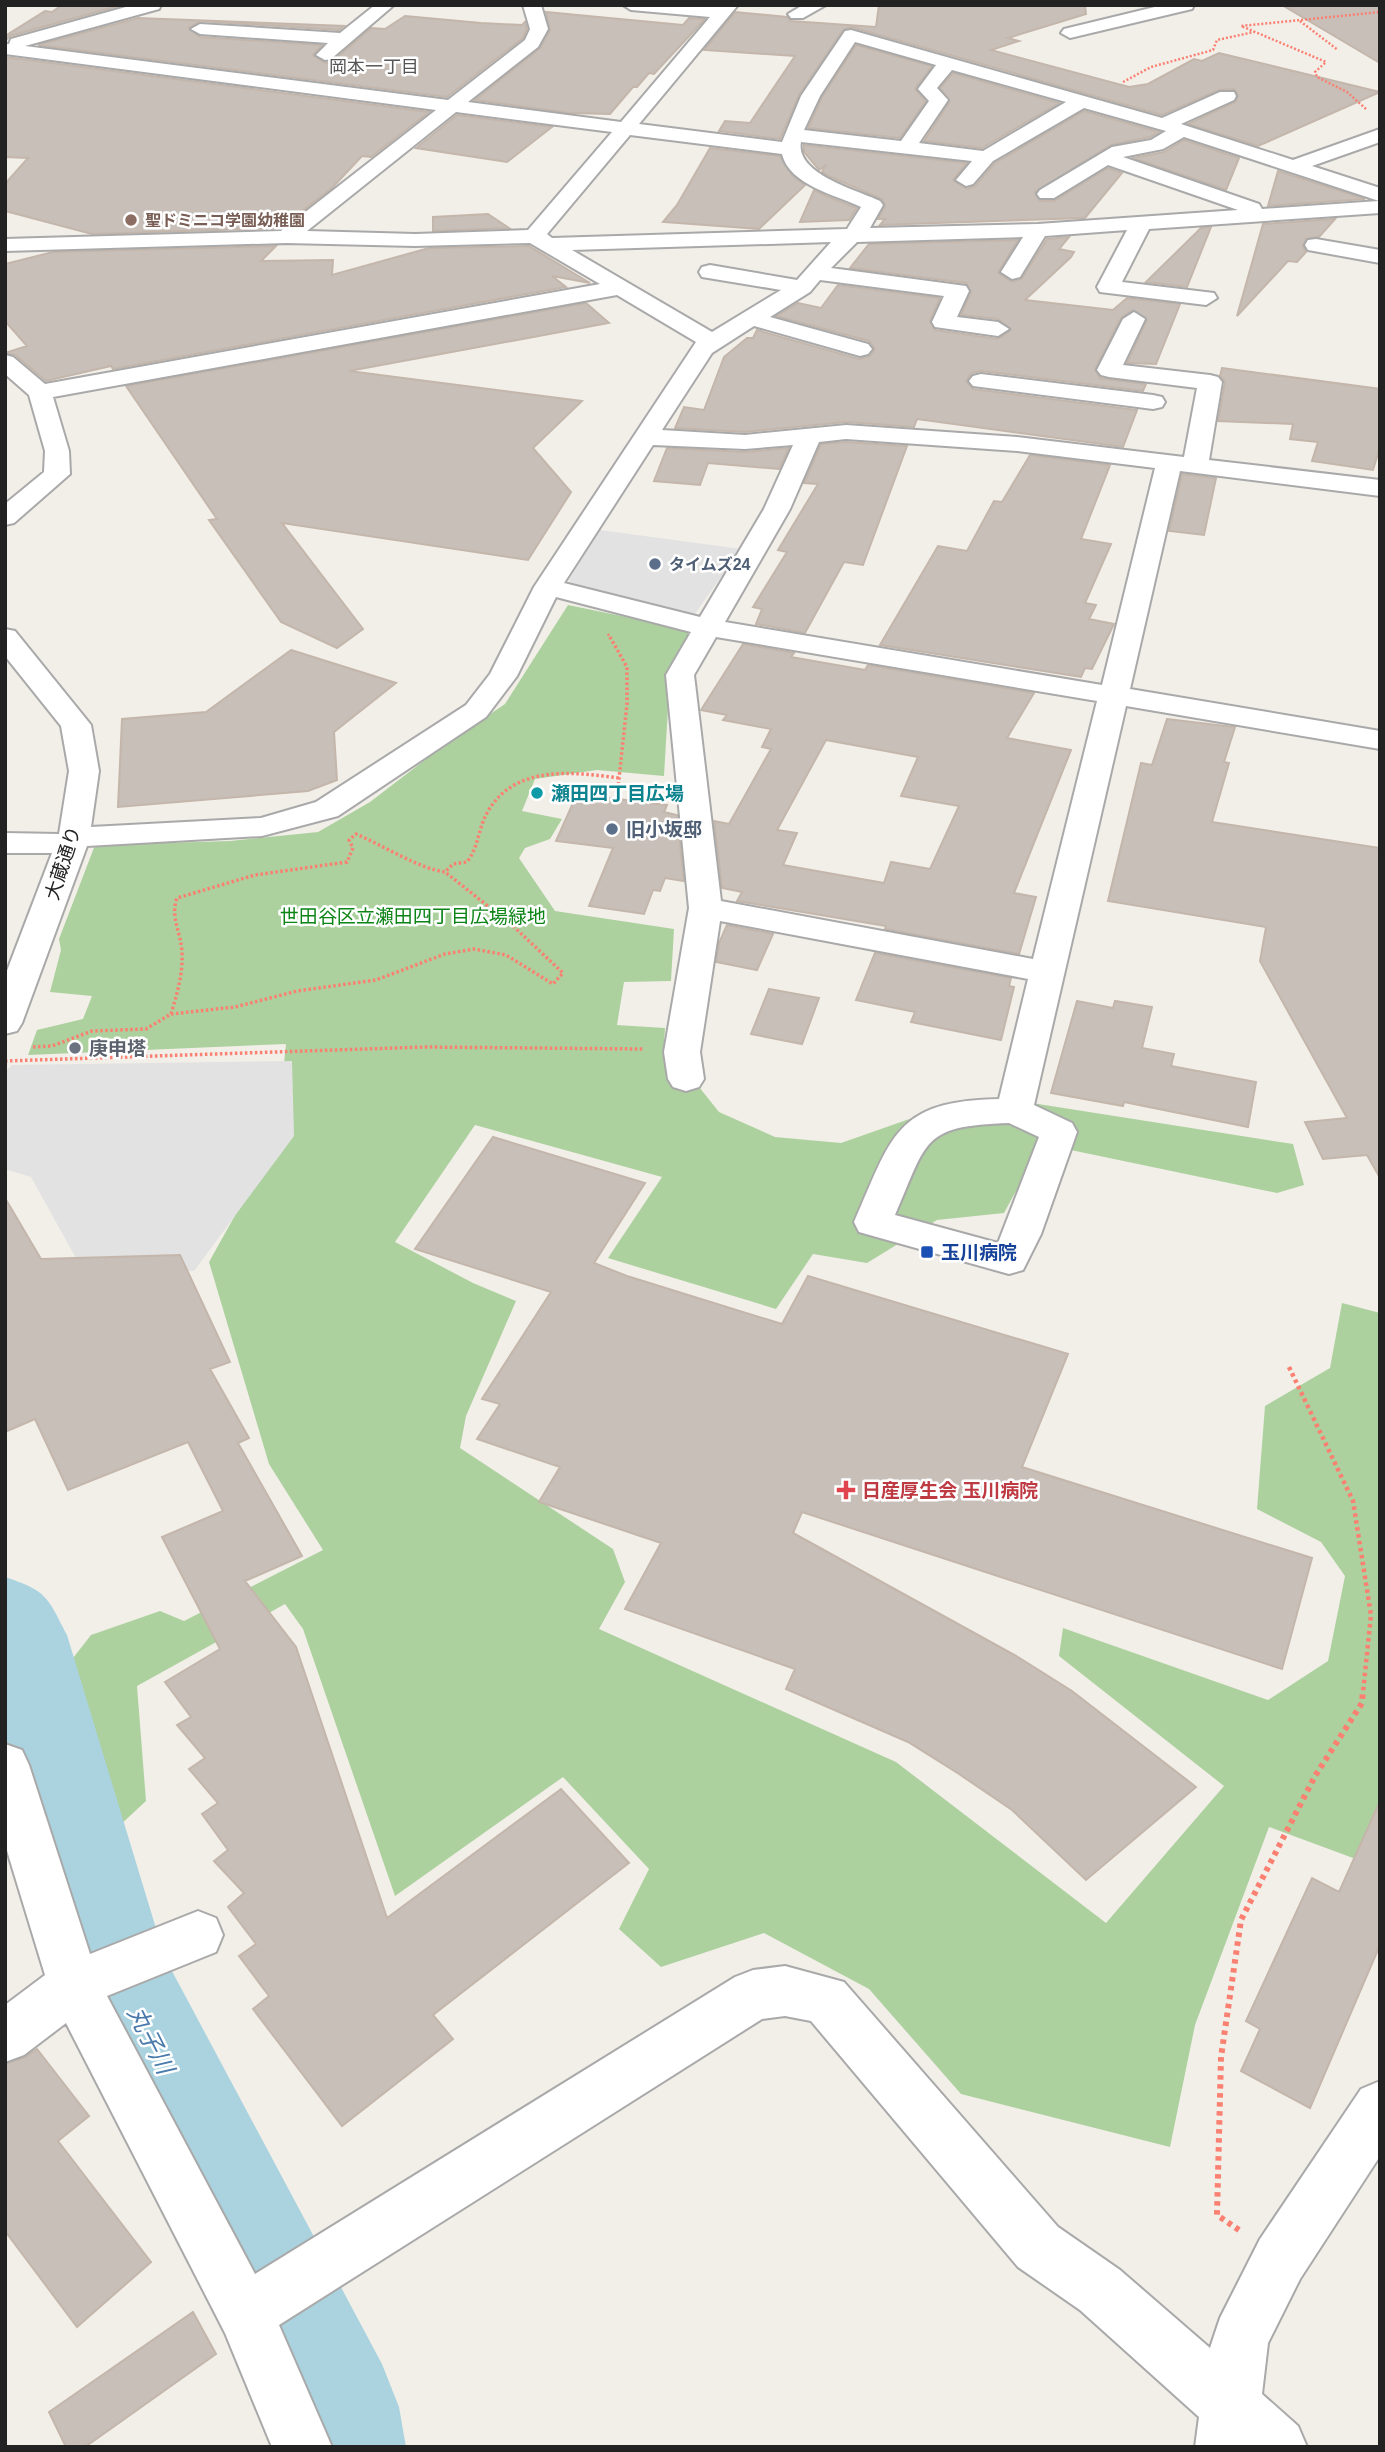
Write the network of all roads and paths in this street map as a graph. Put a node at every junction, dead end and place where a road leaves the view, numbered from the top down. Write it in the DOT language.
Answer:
graph roads {
  1 [pos="153,5"];
  2 [pos="386,5"];
  3 [pos="532,5"];
  4 [pos="631,5"];
  5 [pos="818,5"];
  6 [pos="1186,5"];
  7 [pos="727,9"];
  8 [pos="1380,12"];
  9 [pos="797,13"];
  10 [pos="1300,20"];
  11 [pos="200,29"];
  12 [pos="1255,32"];
  13 [pos="1071,33"];
  14 [pos="344,39"];
  15 [pos="5,48"];
  16 [pos="972,50"];
  17 [pos="1338,50"];
  18 [pos="945,61"];
  19 [pos="1020,66"];
  20 [pos="997,77"];
  21 [pos="289,85"];
  22 [pos="1227,96"];
  23 [pos="1074,100"];
  24 [pos="455,106"];
  25 [pos="1371,111"];
  26 [pos="1172,127"];
  27 [pos="625,128"];
  28 [pos="1380,135"];
  29 [pos="792,142"];
  30 [pos="906,148"];
  31 [pos="986,157"];
  32 [pos="1106,158"];
  33 [pos="1294,166"];
  34 [pos="967,180"];
  35 [pos="1047,194"];
  36 [pos="1380,195"];
  37 [pos="1380,207"];
  38 [pos="1257,215"];
  39 [pos="1141,223"];
  40 [pos="1038,230"];
  41 [pos="286,237"];
  42 [pos="850,237"];
  43 [pos="542,240"];
  44 [pos="5,245"];
  45 [pos="1316,245"];
  46 [pos="1380,257"];
  47 [pos="710,272"];
  48 [pos="1012,272"];
  49 [pos="808,280"];
  50 [pos="617,288"];
  51 [pos="1206,298"];
  52 [pos="750,318"];
  53 [pos="1134,319"];
  54 [pos="998,329"];
  55 [pos="712,342"];
  56 [pos="860,349"];
  57 [pos="5,362"];
  58 [pos="981,381"];
  59 [pos="1029,387"];
  60 [pos="40,392"];
  61 [pos="1205,408"];
  62 [pos="1012,425"];
  63 [pos="810,434"];
  64 [pos="644,437"];
  65 [pos="1182,465"];
  66 [pos="1380,488"];
  67 [pos="5,517"];
  68 [pos="548,587"];
  69 [pos="589,598"];
  70 [pos="706,627"];
  71 [pos="5,637"];
  72 [pos="1114,695"];
  73 [pos="1380,740"];
  74 [pos="620,778"];
  75 [pos="617,797"];
  76 [pos="73,840"];
  77 [pos="5,843"];
  78 [pos="445,872"];
  79 [pos="705,908"];
  80 [pos="1046,971"];
  81 [pos="172,1014"];
  82 [pos="5,1023"];
  83 [pos="18,1060"];
  84 [pos="5,1062"];
  85 [pos="684,1066"];
  86 [pos="1014,1111"];
  87 [pos="1289,1367"];
  88 [pos="5,1765"];
  89 [pos="187,1940"];
  90 [pos="87,1979"];
  91 [pos="5,2037"];
  92 [pos="1380,2108"];
  93 [pos="1280,2259"];
  94 [pos="245,2313"];
  95 [pos="1229,2427"];
  96 [pos="302,2447"];
  97 [pos="1277,2447"];
  1 -- 15 [label="street"];
  2 -- 14 [label="street"];
  3 -- 24 [label="street"];
  4 -- 7 [label="street"];
  5 -- 9 [label="street"];
  6 -- 13 [label="street"];
  7 -- 27 [label="street"];
  8 -- 10 [label="path"];
  10 -- 12 [label="path"];
  10 -- 17 [label="path"];
  11 -- 14 [label="street"];
  12 -- 23 [label="path"];
  12 -- 25 [label="path"];
  14 -- 21 [label="street"];
  15 -- 21 [label="street"];
  16 -- 18 [label="street"];
  18 -- 20 [label="street"];
  18 -- 29 [label="street"];
  18 -- 30 [label="street"];
  19 -- 20 [label="street"];
  20 -- 23 [label="street"];
  21 -- 24 [label="street"];
  22 -- 26 [label="street"];
  23 -- 26 [label="street"];
  23 -- 31 [label="street"];
  24 -- 27 [label="street"];
  24 -- 41 [label="street"];
  26 -- 32 [label="street"];
  26 -- 33 [label="street"];
  27 -- 29 [label="street"];
  27 -- 43 [label="street"];
  28 -- 33 [label="street"];
  29 -- 30 [label="street"];
  29 -- 42 [label="street"];
  30 -- 31 [label="street"];
  31 -- 34 [label="street"];
  32 -- 35 [label="street"];
  32 -- 38 [label="street"];
  33 -- 36 [label="street"];
  37 -- 38 [label="street"];
  38 -- 39 [label="street"];
  39 -- 40 [label="street"];
  39 -- 51 [label="street"];
  40 -- 42 [label="street"];
  40 -- 48 [label="street"];
  41 -- 43 [label="street"];
  41 -- 44 [label="street"];
  42 -- 43 [label="street"];
  42 -- 49 [label="street"];
  43 -- 50 [label="street"];
  45 -- 46 [label="street"];
  47 -- 49 [label="street"];
  49 -- 52 [label="street"];
  49 -- 54 [label="street"];
  50 -- 55 [label="street"];
  50 -- 60 [label="street"];
  52 -- 55 [label="street"];
  52 -- 56 [label="street"];
  53 -- 61 [label="street"];
  55 -- 64 [label="street"];
  57 -- 60 [label="street"];
  58 -- 59 [label="street"];
  59 -- 61 [label="street"];
  59 -- 62 [label="street"];
  60 -- 67 [label="street"];
  61 -- 65 [label="street"];
  62 -- 63 [label="street"];
  62 -- 65 [label="street"];
  63 -- 64 [label="street"];
  63 -- 70 [label="street"];
  64 -- 68 [label="street"];
  65 -- 66 [label="street"];
  65 -- 72 [label="street"];
  68 -- 69 [label="street"];
  68 -- 76 [label="street"];
  69 -- 70 [label="street"];
  69 -- 74 [label="path"];
  70 -- 72 [label="street"];
  70 -- 79 [label="street"];
  71 -- 76 [label="street, 大蔵通り"];
  72 -- 73 [label="street"];
  72 -- 80 [label="street"];
  74 -- 75 [label="path"];
  74 -- 78 [label="path"];
  76 -- 77 [label="street"];
  76 -- 82 [label="street, 大蔵通り"];
  78 -- 81 [label="path"];
  78 -- 81 [label="path"];
  79 -- 80 [label="street"];
  79 -- 85 [label="street"];
  80 -- 86 [label="street"];
  81 -- 83 [label="path"];
  83 -- 84 [label="path"];
  83 -- 85 [label="path"];
  86 -- 86 [label="street"];
  87 -- 93 [label="path"];
  88 -- 90 [label="street"];
  89 -- 90 [label="street"];
  90 -- 91 [label="street"];
  90 -- 94 [label="street"];
  92 -- 93 [label="street"];
  93 -- 95 [label="street"];
  94 -- 95 [label="street"];
  94 -- 96 [label="street"];
  95 -- 97 [label="street"];
}
